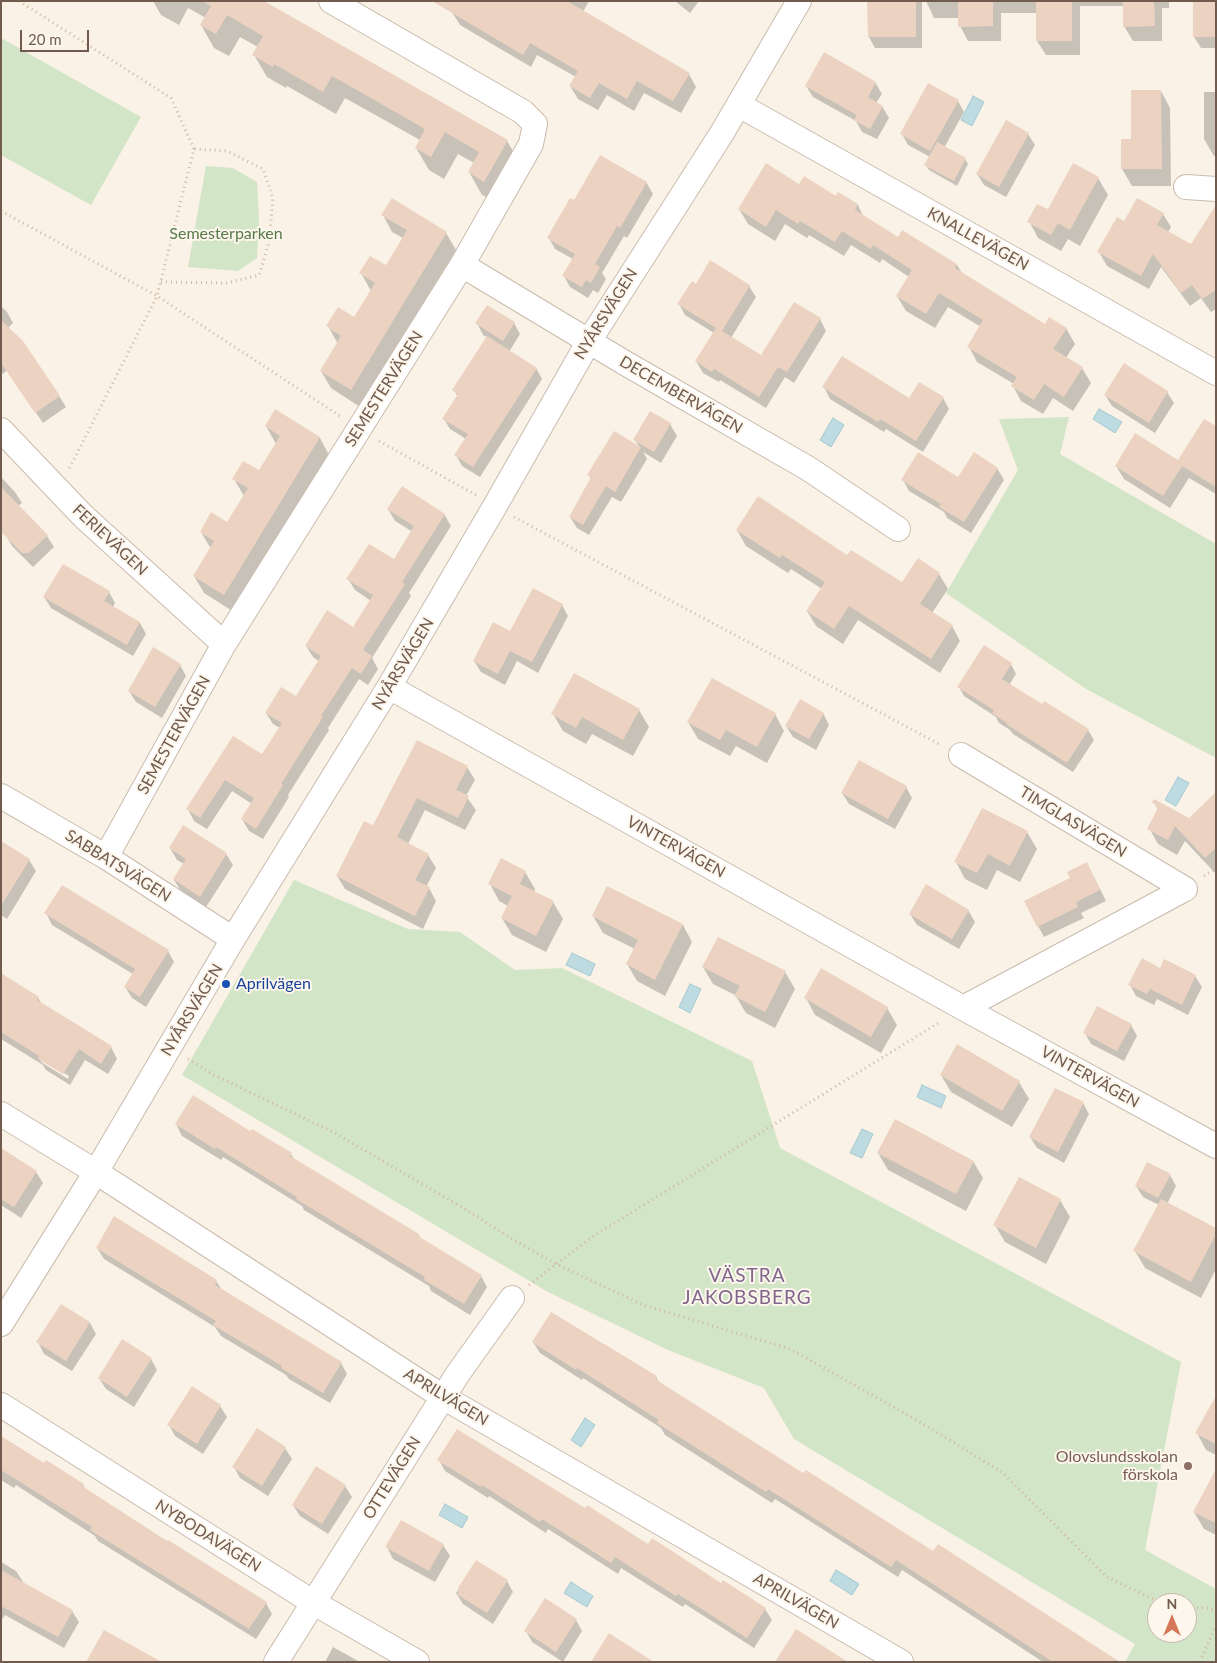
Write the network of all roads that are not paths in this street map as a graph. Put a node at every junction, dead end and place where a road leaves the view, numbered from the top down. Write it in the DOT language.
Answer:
graph roads {
  1 [pos="332,1"];
  2 [pos="799,1"];
  3 [pos="739,105"];
  4 [pos="1186,187"];
  5 [pos="1216,189"];
  6 [pos="462,265"];
  7 [pos="589,340"];
  8 [pos="1216,373"];
  9 [pos="1,430"];
  10 [pos="898,529"];
  11 [pos="224,644"];
  12 [pos="390,687"];
  13 [pos="961,756"];
  14 [pos="1,796"];
  15 [pos="106,857"];
  16 [pos="234,939"];
  17 [pos="963,1008"];
  18 [pos="1,1114"];
  19 [pos="1216,1146"];
  20 [pos="96,1172"];
  21 [pos="512,1298"];
  22 [pos="1,1324"];
  23 [pos="443,1397"];
  24 [pos="1,1405"];
  25 [pos="314,1603"];
  26 [pos="276,1662"];
  27 [pos="417,1662"];
  28 [pos="901,1662"];
  1 -- 6 [label="street, SEMESTERVÄGEN"];
  2 -- 3 [label="street, NYÅRSVÄGEN"];
  3 -- 7 [label="street, NYÅRSVÄGEN"];
  3 -- 8 [label="street, KNALLEVÄGEN"];
  4 -- 5 [label="street"];
  6 -- 7 [label="street, DECEMBERVÄGEN"];
  6 -- 11 [label="street, SEMESTERVÄGEN"];
  7 -- 10 [label="street, DECEMBERVÄGEN"];
  7 -- 12 [label="street, NYÅRSVÄGEN"];
  9 -- 11 [label="street, FERIEVÄGEN"];
  11 -- 15 [label="street, SEMESTERVÄGEN"];
  12 -- 16 [label="street, NYÅRSVÄGEN"];
  12 -- 17 [label="street, VINTERVÄGEN"];
  13 -- 17 [label="street, TIMGLASVÄGEN"];
  14 -- 15 [label="street, SABBATSVÄGEN"];
  15 -- 16 [label="street, SABBATSVÄGEN"];
  16 -- 20 [label="street, NYÅRSVÄGEN"];
  17 -- 19 [label="street, VINTERVÄGEN"];
  18 -- 20 [label="street, APRILVÄGEN"];
  20 -- 22 [label="street, NYÅRSVÄGEN"];
  20 -- 23 [label="street, APRILVÄGEN"];
  21 -- 23 [label="street, OTTEVÄGEN"];
  23 -- 25 [label="street, OTTEVÄGEN"];
  23 -- 28 [label="street, APRILVÄGEN"];
  24 -- 25 [label="street, NYBODAVÄGEN"];
  25 -- 26 [label="street, OTTEVÄGEN"];
  25 -- 27 [label="street, NYBODAVÄGEN"];
}
